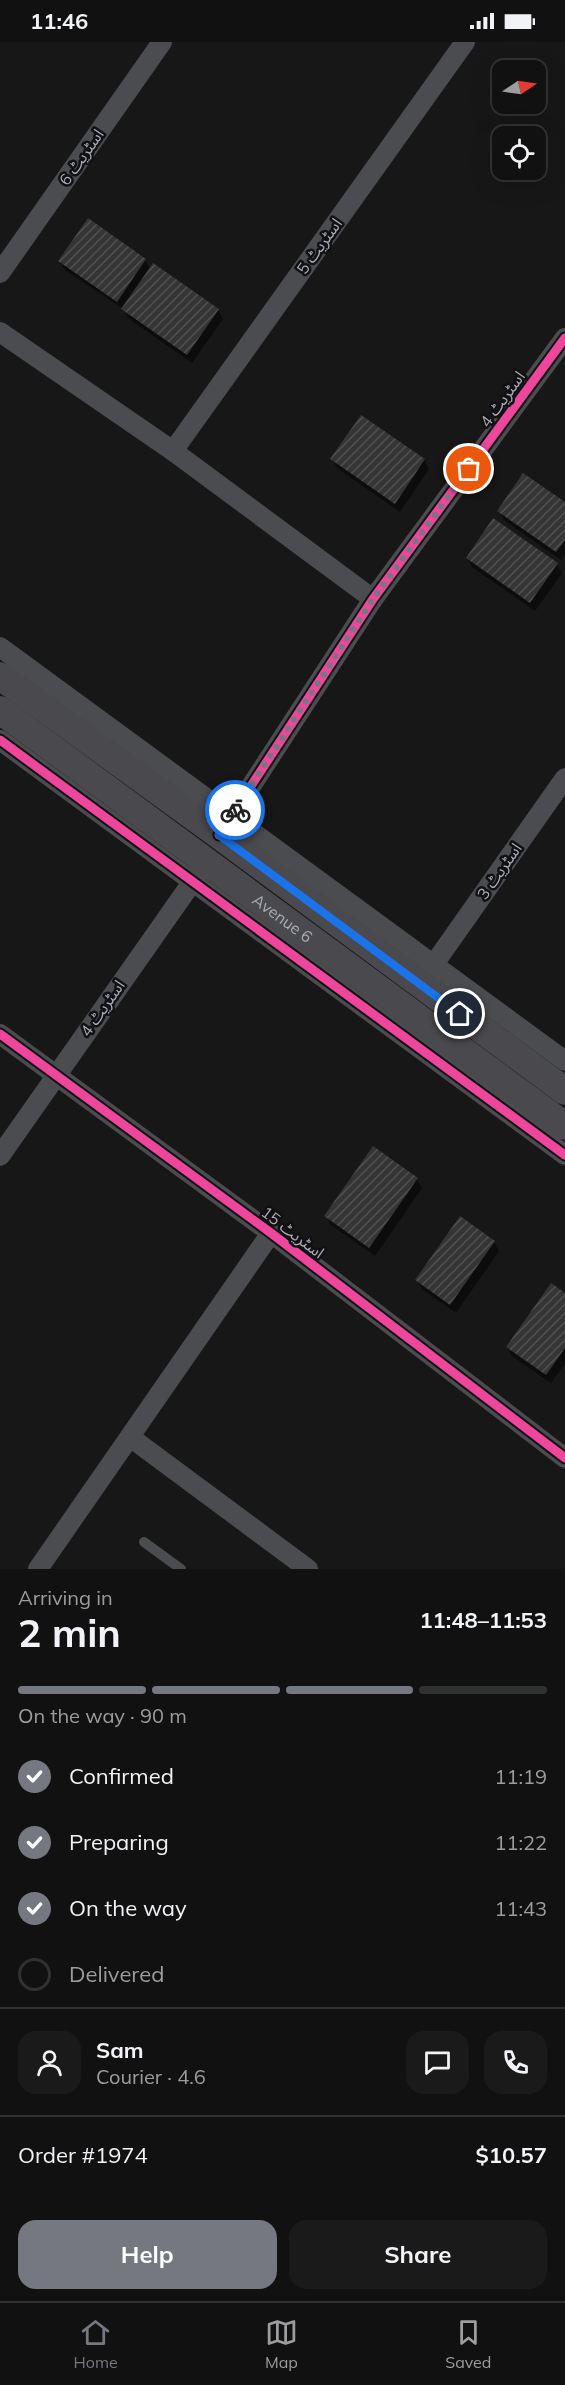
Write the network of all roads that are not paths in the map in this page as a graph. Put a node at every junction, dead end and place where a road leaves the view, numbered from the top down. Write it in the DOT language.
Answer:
graph roads {
  1 [pos="162,42"];
  2 [pos="465,42"];
  3 [pos="0,273"];
  4 [pos="0,332"];
  5 [pos="565,338"];
  6 [pos="173,451"];
  7 [pos="373,599"];
  8 [pos="0,647"];
  9 [pos="0,676"];
  10 [pos="0,710"];
  11 [pos="0,740"];
  12 [pos="565,778"];
  13 [pos="225,825"];
  14 [pos="200,871"];
  15 [pos="434,964"];
  16 [pos="0,1034"];
  17 [pos="565,1060"];
  18 [pos="56,1074"];
  19 [pos="565,1091"];
  20 [pos="565,1126"];
  21 [pos="565,1155"];
  22 [pos="0,1156"];
  23 [pos="271,1233"];
  24 [pos="130,1437"];
  25 [pos="565,1458"];
  26 [pos="144,1542"];
  27 [pos="38,1569"];
  28 [pos="181,1569"];
  29 [pos="308,1569"];
  1 -- 3 [label="street, اسٹریٹ 6"];
  2 -- 6 [label="street, اسٹریٹ 5"];
  4 -- 6 [label="street"];
  5 -- 7 [label="street, اسٹریٹ 4"];
  6 -- 7 [label="street"];
  7 -- 13 [label="street, اسٹریٹ 4"];
  8 -- 13 [label="street"];
  9 -- 13 [label="main road, Avenue 6"];
  10 -- 14 [label="main road, Avenue 6"];
  11 -- 14 [label="street"];
  12 -- 15 [label="street, اسٹریٹ 3"];
  13 -- 15 [label="street"];
  13 -- 19 [label="main road, Avenue 6"];
  14 -- 18 [label="street, اسٹریٹ 4"];
  14 -- 20 [label="main road, Avenue 6"];
  14 -- 21 [label="street"];
  15 -- 17 [label="street"];
  16 -- 18 [label="street, اسٹریٹ 15"];
  18 -- 22 [label="street, اسٹریٹ 4"];
  18 -- 23 [label="street, اسٹریٹ 15"];
  23 -- 24 [label="street"];
  23 -- 25 [label="street, اسٹریٹ 15"];
  24 -- 27 [label="street"];
  24 -- 29 [label="street"];
  26 -- 28 [label="lane"];
}
